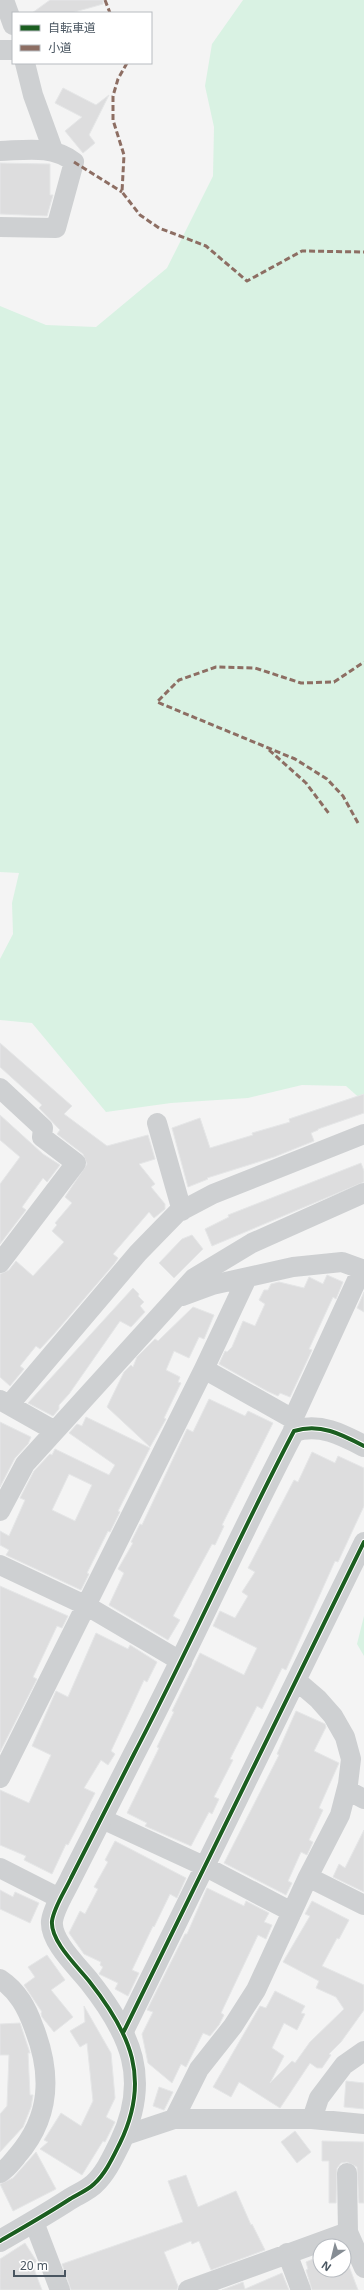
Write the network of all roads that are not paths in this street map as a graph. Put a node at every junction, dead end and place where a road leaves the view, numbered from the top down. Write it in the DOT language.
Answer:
graph roads {
  1 [pos="4,0"];
  2 [pos="12,22"];
  3 [pos="0,50"];
  4 [pos="12,50"];
  5 [pos="25,64"];
  6 [pos="0,150"];
  7 [pos="53,150"];
  8 [pos="0,227"];
  9 [pos="0,1088"];
  10 [pos="157,1123"];
  11 [pos="364,1134"];
  12 [pos="364,1193"];
  13 [pos="182,1211"];
  14 [pos="0,1263"];
  15 [pos="363,1270"];
  16 [pos="247,1278"];
  17 [pos="180,1296"];
  18 [pos="204,1369"];
  19 [pos="5,1403"];
  20 [pos="294,1425"];
  21 [pos="55,1431"];
  22 [pos="364,1446"];
  23 [pos="0,1511"];
  24 [pos="364,1542"];
  25 [pos="0,1565"];
  26 [pos="86,1606"];
  27 [pos="182,1662"];
  28 [pos="297,1681"];
  29 [pos="0,1778"];
  30 [pos="355,1794"];
  31 [pos="100,1818"];
  32 [pos="206,1867"];
  33 [pos="0,1868"];
  34 [pos="308,1877"];
  35 [pos="61,1899"];
  36 [pos="364,1905"];
  37 [pos="292,1912"];
  38 [pos="0,1979"];
  39 [pos="124,2031"];
  40 [pos="364,2051"];
  41 [pos="174,2118"];
  42 [pos="312,2120"];
  43 [pos="364,2124"];
  44 [pos="124,2136"];
  45 [pos="0,2173"];
  46 [pos="347,2173"];
  47 [pos="34,2222"];
  48 [pos="348,2232"];
  49 [pos="0,2241"];
  50 [pos="287,2254"];
  51 [pos="364,2268"];
  52 [pos="193,2289"];
  53 [pos="60,2290"];
  54 [pos="301,2290"];
  1 -- 2 [label="street"];
  3 -- 4 [label="street"];
  5 -- 7 [label="street"];
  6 -- 7 [label="street"];
  7 -- 8 [label="street"];
  9 -- 14 [label="street"];
  10 -- 13 [label="street"];
  11 -- 13 [label="street"];
  12 -- 17 [label="street"];
  13 -- 19 [label="street"];
  15 -- 16 [label="street"];
  15 -- 20 [label="street"];
  16 -- 17 [label="street"];
  16 -- 18 [label="street"];
  17 -- 21 [label="street"];
  18 -- 20 [label="street"];
  18 -- 26 [label="street"];
  19 -- 21 [label="street"];
  20 -- 22 [label="street"];
  20 -- 27 [label="street"];
  21 -- 23 [label="street"];
  24 -- 28 [label="street"];
  25 -- 26 [label="street"];
  26 -- 27 [label="street"];
  26 -- 29 [label="street"];
  27 -- 31 [label="street"];
  28 -- 30 [label="street"];
  28 -- 32 [label="street"];
  30 -- 34 [label="street"];
  31 -- 32 [label="street"];
  31 -- 35 [label="street"];
  32 -- 37 [label="street"];
  32 -- 39 [label="street"];
  33 -- 35 [label="street"];
  34 -- 36 [label="street"];
  34 -- 37 [label="street"];
  35 -- 39 [label="street"];
  37 -- 41 [label="street"];
  38 -- 45 [label="street"];
  39 -- 44 [label="street"];
  40 -- 42 [label="street"];
  41 -- 42 [label="street"];
  41 -- 44 [label="street"];
  42 -- 43 [label="street"];
  44 -- 47 [label="street"];
  46 -- 48 [label="street"];
  47 -- 49 [label="street"];
  47 -- 53 [label="street"];
  48 -- 50 [label="street"];
  48 -- 51 [label="street"];
  50 -- 52 [label="street"];
  50 -- 54 [label="street"];
}
